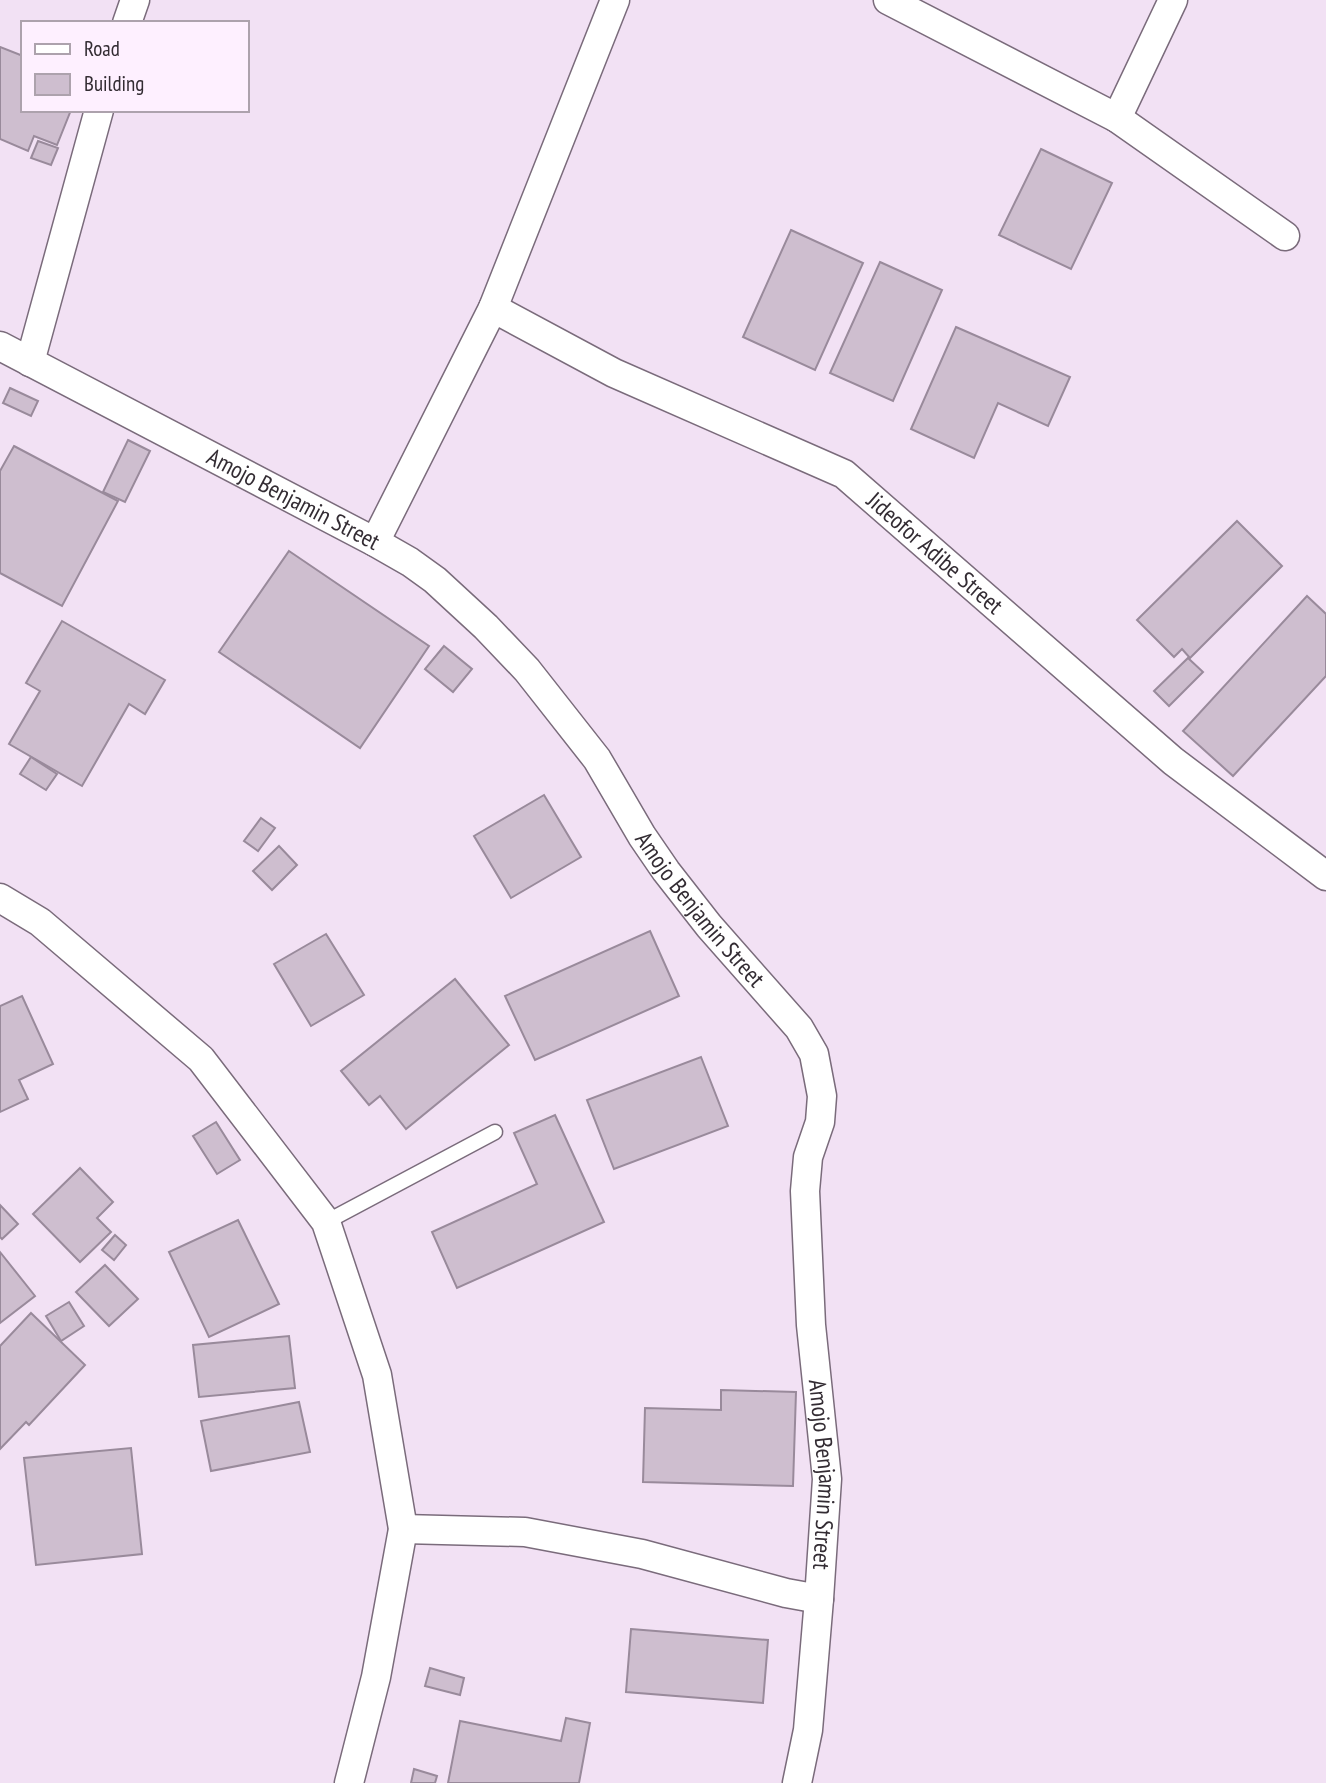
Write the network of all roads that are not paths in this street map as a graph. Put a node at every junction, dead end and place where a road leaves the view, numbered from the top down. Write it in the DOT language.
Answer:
graph roads {
  1 [pos="135,0"];
  2 [pos="615,0"];
  3 [pos="887,0"];
  4 [pos="1173,0"];
  5 [pos="128,21"];
  6 [pos="98,112"];
  7 [pos="1117,118"];
  8 [pos="1285,236"];
  9 [pos="493,308"];
  10 [pos="0,346"];
  11 [pos="30,362"];
  12 [pos="375,542"];
  13 [pos="1325,874"];
  14 [pos="0,898"];
  15 [pos="495,1132"];
  16 [pos="326,1222"];
  17 [pos="403,1529"];
  18 [pos="819,1599"];
  19 [pos="349,1783"];
  20 [pos="797,1783"];
  1 -- 5 [label="street"];
  2 -- 9 [label="street"];
  3 -- 7 [label="street"];
  4 -- 7 [label="street"];
  6 -- 11 [label="street"];
  7 -- 8 [label="street"];
  9 -- 12 [label="street"];
  9 -- 13 [label="street, Jideofor Adibe Street"];
  10 -- 11 [label="street, Amojo Benjamin Street"];
  11 -- 12 [label="street, Amojo Benjamin Street"];
  12 -- 18 [label="street, Amojo Benjamin Street"];
  14 -- 16 [label="street"];
  15 -- 16 [label="lane"];
  16 -- 17 [label="street"];
  17 -- 18 [label="street"];
  17 -- 19 [label="street"];
  18 -- 20 [label="street, Amojo Benjamin Street"];
}
